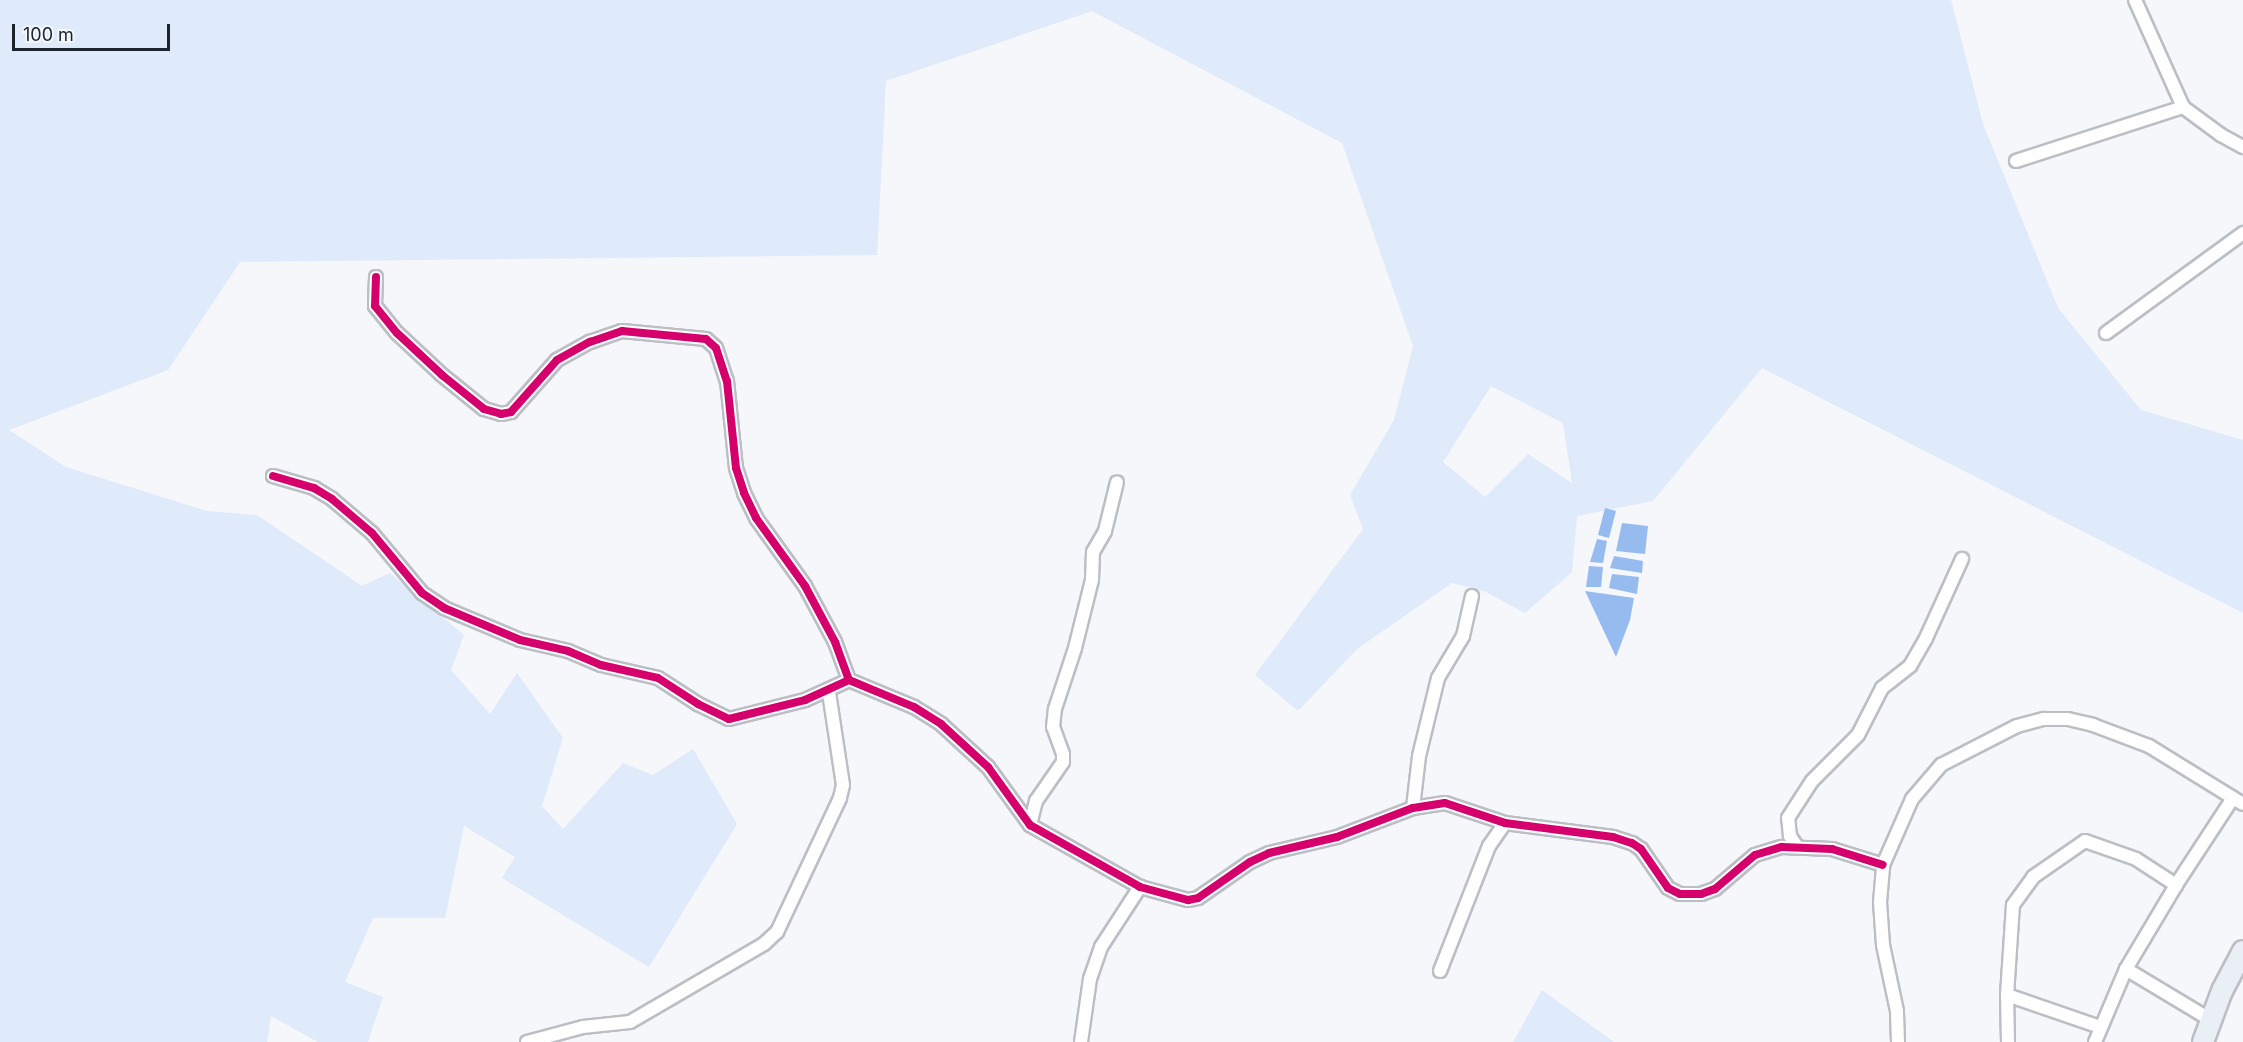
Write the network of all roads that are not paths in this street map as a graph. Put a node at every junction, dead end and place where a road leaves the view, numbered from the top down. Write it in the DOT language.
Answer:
graph roads {
  1 [pos="2135,0"];
  2 [pos="2183,107"];
  3 [pos="2243,147"];
  4 [pos="2016,161"];
  5 [pos="2243,233"];
  6 [pos="376,277"];
  7 [pos="2106,333"];
  8 [pos="273,476"];
  9 [pos="1117,482"];
  10 [pos="1962,559"];
  11 [pos="1472,596"];
  12 [pos="849,681"];
  13 [pos="829,692"];
  14 [pos="2238,801"];
  15 [pos="1413,808"];
  16 [pos="1506,822"];
  17 [pos="1030,825"];
  18 [pos="1796,845"];
  19 [pos="1883,865"];
  20 [pos="2176,885"];
  21 [pos="1140,887"];
  22 [pos="2243,951"];
  23 [pos="2126,969"];
  24 [pos="1440,971"];
  25 [pos="2007,995"];
  26 [pos="2211,1020"];
  27 [pos="2100,1027"];
  28 [pos="527,1042"];
  29 [pos="1081,1042"];
  30 [pos="1898,1042"];
  31 [pos="2008,1042"];
  32 [pos="2095,1042"];
  33 [pos="2204,1042"];
  1 -- 2 [label="street"];
  2 -- 3 [label="street"];
  2 -- 4 [label="street"];
  5 -- 7 [label="street"];
  6 -- 12 [label="street"];
  8 -- 13 [label="street"];
  9 -- 17 [label="street"];
  10 -- 18 [label="street"];
  11 -- 15 [label="street"];
  12 -- 13 [label="street"];
  12 -- 17 [label="street"];
  13 -- 28 [label="street"];
  14 -- 19 [label="street"];
  14 -- 20 [label="street"];
  15 -- 16 [label="street"];
  15 -- 21 [label="street"];
  16 -- 18 [label="street"];
  16 -- 24 [label="street"];
  17 -- 21 [label="street"];
  18 -- 19 [label="street"];
  19 -- 30 [label="street"];
  20 -- 23 [label="street"];
  20 -- 25 [label="street"];
  21 -- 29 [label="street"];
  22 -- 26 [label="main road"];
  23 -- 26 [label="street"];
  23 -- 27 [label="street"];
  25 -- 27 [label="street"];
  25 -- 31 [label="street"];
  26 -- 33 [label="main road"];
  27 -- 32 [label="street"];
}
